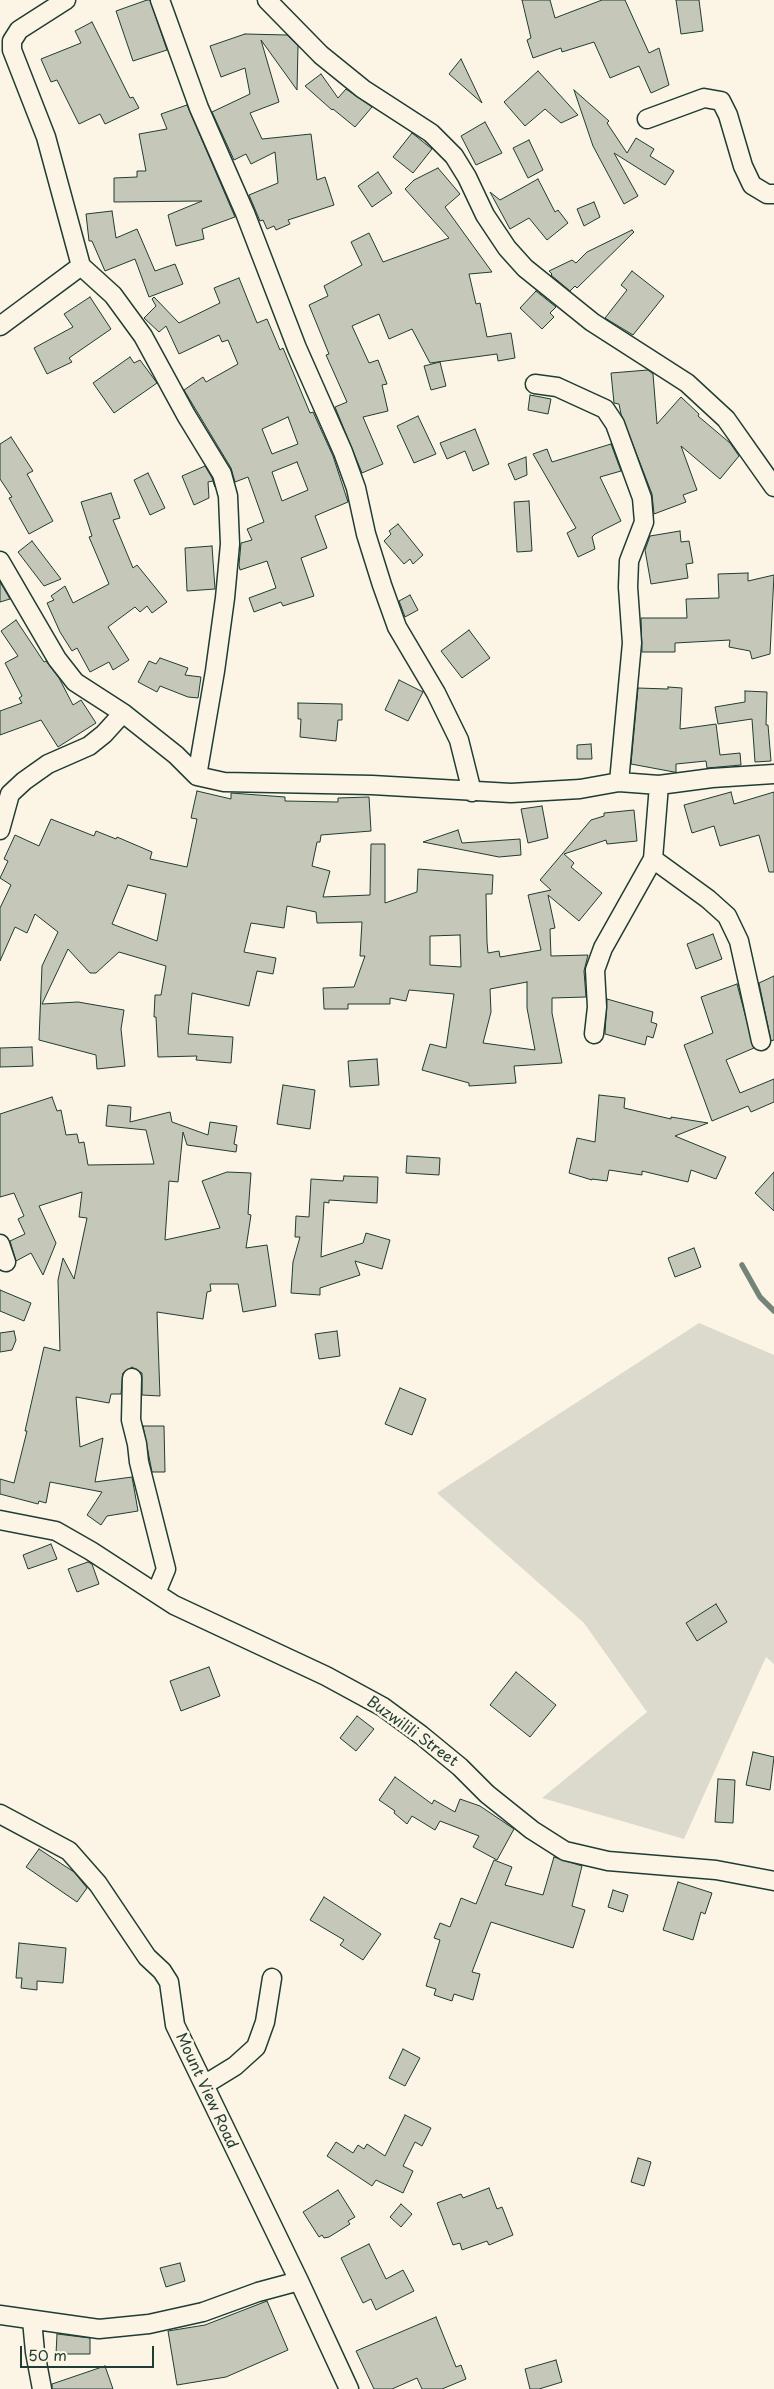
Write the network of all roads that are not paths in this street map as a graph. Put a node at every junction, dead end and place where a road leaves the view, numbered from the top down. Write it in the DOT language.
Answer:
graph roads {
  1 [pos="66,0"];
  2 [pos="160,0"];
  3 [pos="267,0"];
  4 [pos="648,119"];
  5 [pos="774,194"];
  6 [pos="81,266"];
  7 [pos="0,326"];
  8 [pos="535,384"];
  9 [pos="774,487"];
  10 [pos="0,561"];
  11 [pos="123,713"];
  12 [pos="774,774"];
  13 [pos="197,776"];
  14 [pos="618,782"];
  15 [pos="659,785"];
  16 [pos="472,792"];
  17 [pos="0,830"];
  18 [pos="654,859"];
  19 [pos="594,1034"];
  20 [pos="761,1041"];
  21 [pos="0,1244"];
  22 [pos="6,1262"];
  23 [pos="132,1378"];
  24 [pos="0,1520"];
  25 [pos="156,1593"];
  26 [pos="0,1814"];
  27 [pos="774,1881"];
  28 [pos="272,1978"];
  29 [pos="204,2085"];
  30 [pos="300,2281"];
  31 [pos="0,2315"];
  32 [pos="32,2320"];
  33 [pos="42,2389"];
  34 [pos="349,2389"];
  1 -- 6 [label="street"];
  2 -- 16 [label="street"];
  3 -- 9 [label="street"];
  4 -- 5 [label="street"];
  6 -- 7 [label="street"];
  6 -- 13 [label="street"];
  8 -- 14 [label="street"];
  10 -- 11 [label="street"];
  11 -- 13 [label="street"];
  11 -- 17 [label="street"];
  12 -- 15 [label="street"];
  13 -- 16 [label="street"];
  14 -- 15 [label="street"];
  14 -- 16 [label="street"];
  15 -- 18 [label="street"];
  18 -- 19 [label="street"];
  18 -- 20 [label="street"];
  21 -- 22 [label="street"];
  23 -- 25 [label="street"];
  24 -- 25 [label="street, Buzwilili Street"];
  25 -- 27 [label="street, Buzwilili Street"];
  26 -- 29 [label="street, Mount View Road"];
  28 -- 29 [label="street"];
  29 -- 30 [label="street, Mount View Road"];
  30 -- 32 [label="street"];
  30 -- 34 [label="street, Mount View Road"];
  31 -- 32 [label="street"];
  32 -- 33 [label="street"];
}
